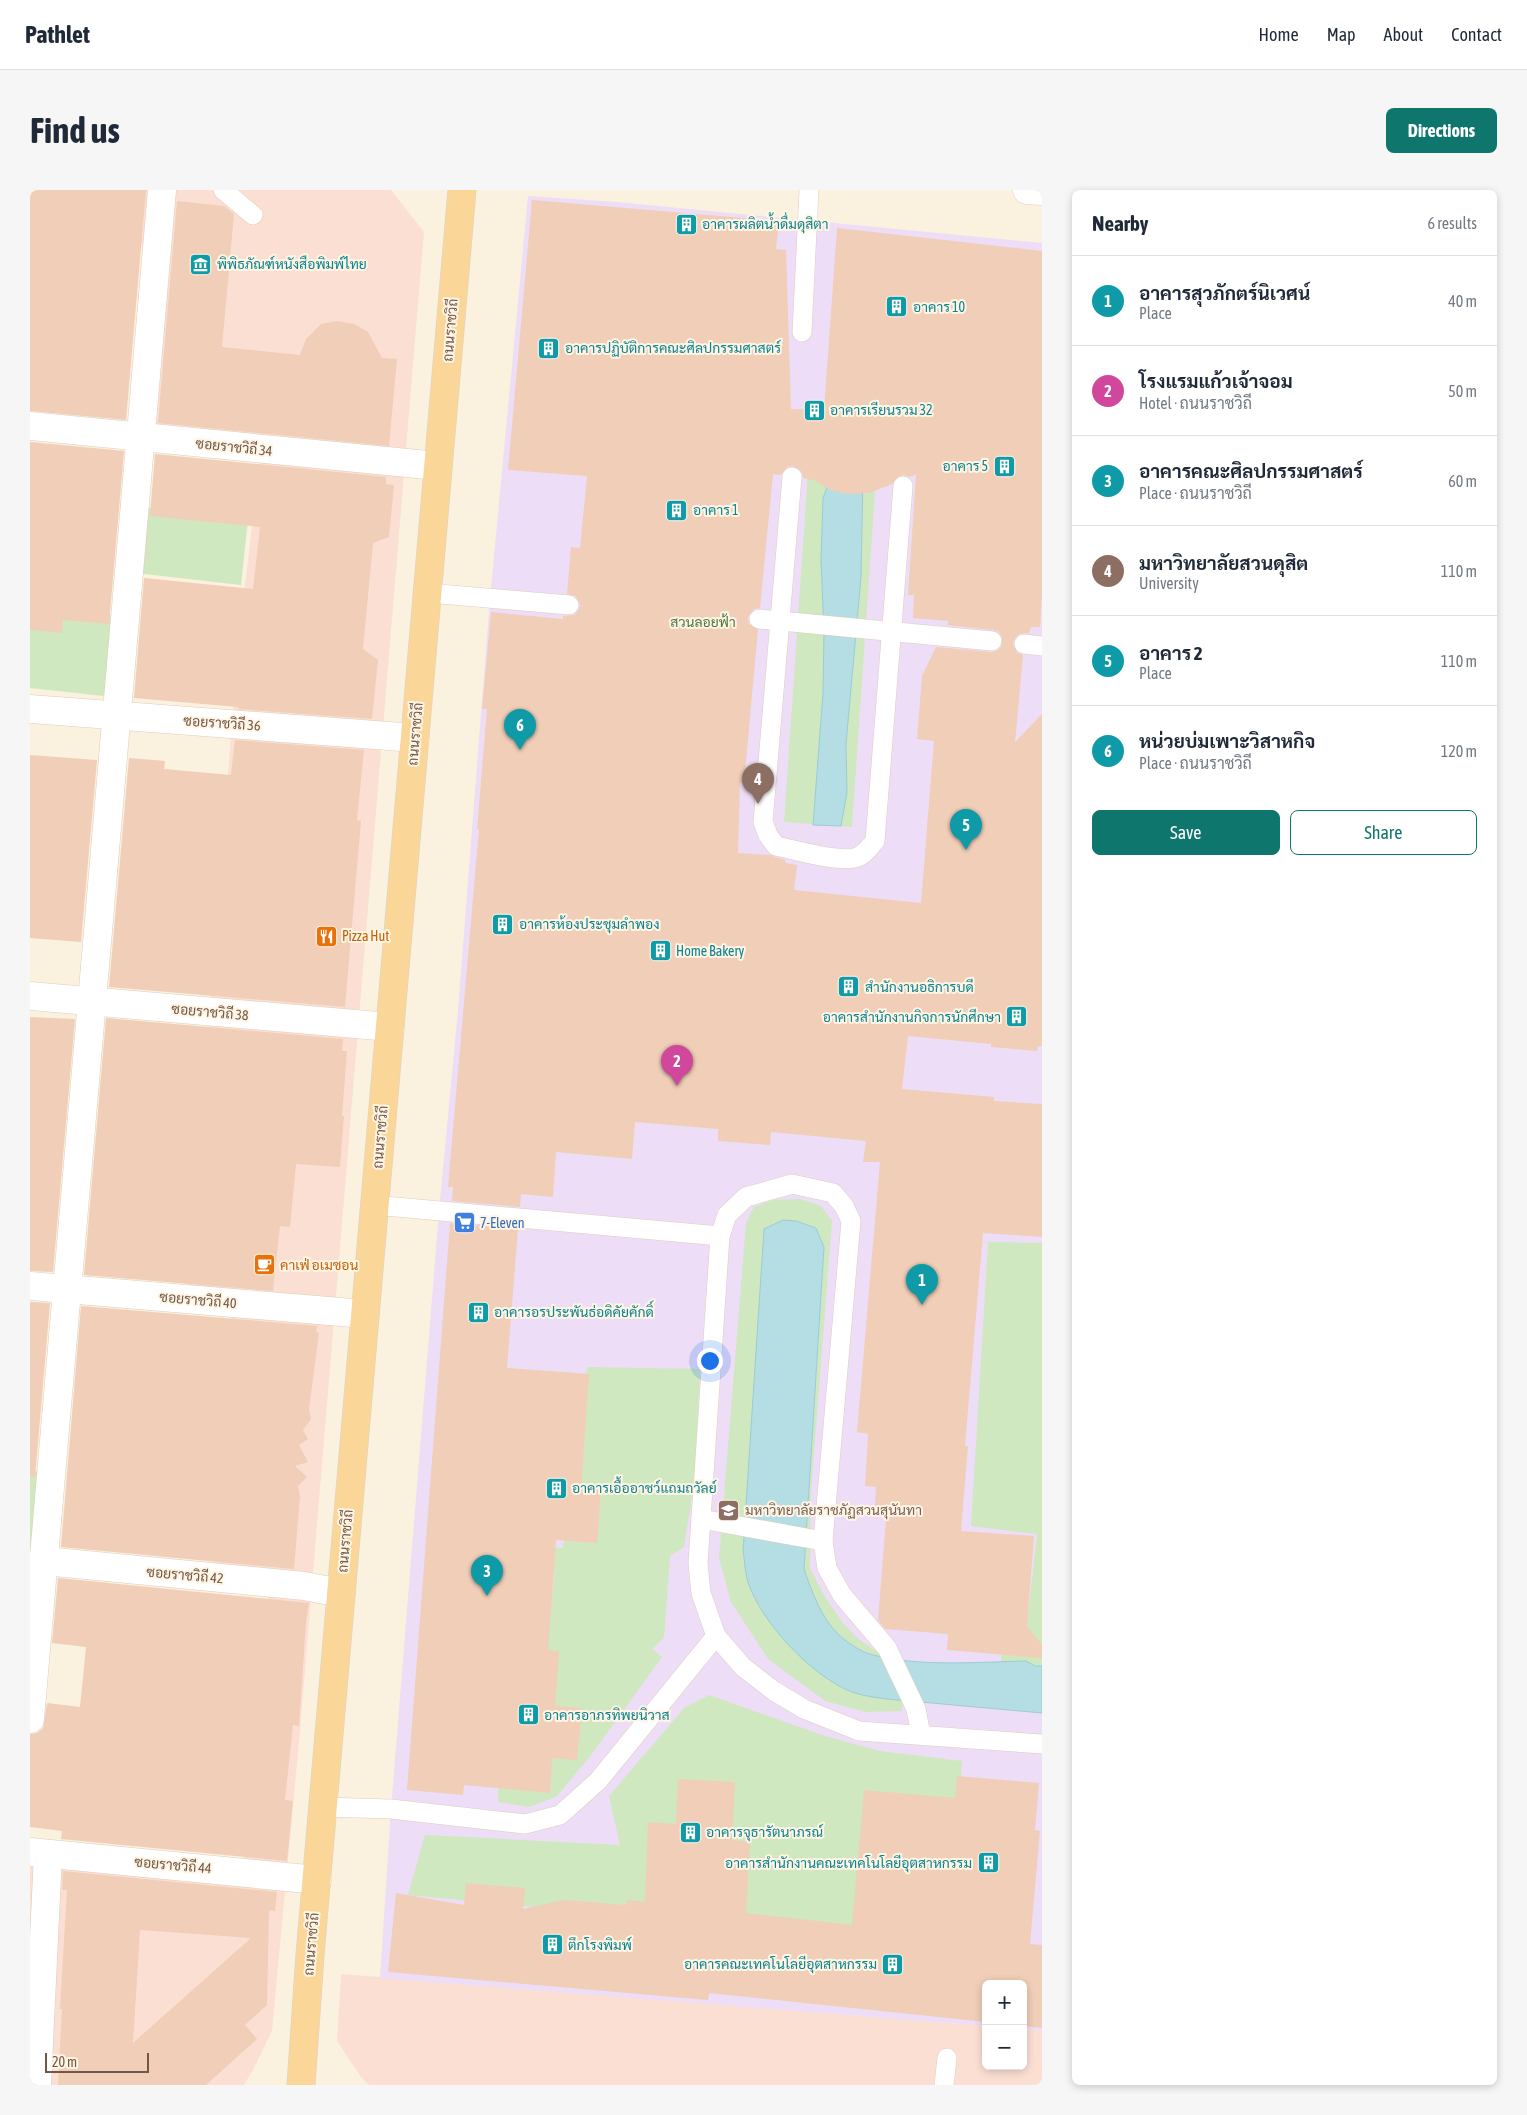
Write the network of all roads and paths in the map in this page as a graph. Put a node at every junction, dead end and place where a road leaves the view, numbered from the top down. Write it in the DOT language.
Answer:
graph roads {
  1 [pos="162,190"];
  2 [pos="224,190"];
  3 [pos="462,190"];
  4 [pos="810,190"];
  5 [pos="1027,190"];
  6 [pos="1042,191"];
  7 [pos="253,215"];
  8 [pos="802,332"];
  9 [pos="30,426"];
  10 [pos="140,438"];
  11 [pos="438,466"];
  12 [pos="792,477"];
  13 [pos="903,486"];
  14 [pos="428,593"];
  15 [pos="569,605"];
  16 [pos="759,619"];
  17 [pos="780,621"];
  18 [pos="892,630"];
  19 [pos="992,641"];
  20 [pos="30,708"];
  21 [pos="117,715"];
  22 [pos="415,738"];
  23 [pos="30,996"];
  24 [pos="92,1002"];
  25 [pos="390,1027"];
  26 [pos="374,1205"];
  27 [pos="720,1236"];
  28 [pos="30,1286"];
  29 [pos="67,1289"];
  30 [pos="365,1314"];
  31 [pos="701,1519"];
  32 [pos="818,1540"];
  33 [pos="37,1564"];
  34 [pos="341,1593"];
  35 [pos="716,1636"];
  36 [pos="30,1719"];
  37 [pos="921,1735"];
  38 [pos="1042,1744"];
  39 [pos="323,1806"];
  40 [pos="39,1853"];
  41 [pos="317,1880"];
  42 [pos="37,1934"];
  43 [pos="947,2058"];
  44 [pos="37,2085"];
  45 [pos="301,2085"];
  46 [pos="944,2085"];
  1 -- 10 [label="street"];
  2 -- 7 [label="lane"];
  3 -- 11 [label="main road, ถนนราชวิถี"];
  4 -- 8 [label="lane"];
  5 -- 6 [label="street"];
  9 -- 10 [label="street, ซอยราชวิถี 34"];
  10 -- 11 [label="street, ซอยราชวิถี 34"];
  10 -- 21 [label="street"];
  11 -- 14 [label="main road, ถนนราชวิถี"];
  12 -- 17 [label="lane"];
  13 -- 18 [label="lane"];
  14 -- 15 [label="lane"];
  14 -- 22 [label="main road, ถนนราชวิถี"];
  16 -- 17 [label="lane"];
  17 -- 18 [label="lane"];
  17 -- 18 [label="lane"];
  18 -- 19 [label="lane"];
  20 -- 21 [label="street, ซอยราชวิถี 36"];
  21 -- 22 [label="street, ซอยราชวิถี 36"];
  21 -- 24 [label="street"];
  22 -- 25 [label="main road, ถนนราชวิถี"];
  23 -- 24 [label="street, ซอยราชวิถี 38"];
  24 -- 25 [label="street, ซอยราชวิถี 38"];
  24 -- 29 [label="street"];
  25 -- 26 [label="main road, ถนนราชวิถี"];
  26 -- 27 [label="lane"];
  26 -- 30 [label="main road, ถนนราชวิถี"];
  27 -- 31 [label="lane"];
  27 -- 32 [label="lane"];
  28 -- 29 [label="street, ซอยราชวิถี 40"];
  29 -- 30 [label="street, ซอยราชวิถี 40"];
  29 -- 33 [label="street"];
  30 -- 34 [label="main road, ถนนราชวิถี"];
  31 -- 32 [label="lane"];
  31 -- 35 [label="lane"];
  32 -- 37 [label="lane"];
  33 -- 34 [label="street, ซอยราชวิถี 42"];
  33 -- 36 [label="street"];
  34 -- 39 [label="main road, ถนนราชวิถี"];
  35 -- 37 [label="lane"];
  35 -- 39 [label="lane"];
  37 -- 38 [label="lane"];
  39 -- 41 [label="main road, ถนนราชวิถี"];
  40 -- 41 [label="street, ซอยราชวิถี 44"];
  40 -- 42 [label="street"];
  41 -- 45 [label="main road, ถนนราชวิถี"];
  42 -- 44 [label="street"];
  43 -- 46 [label="lane"];
}
